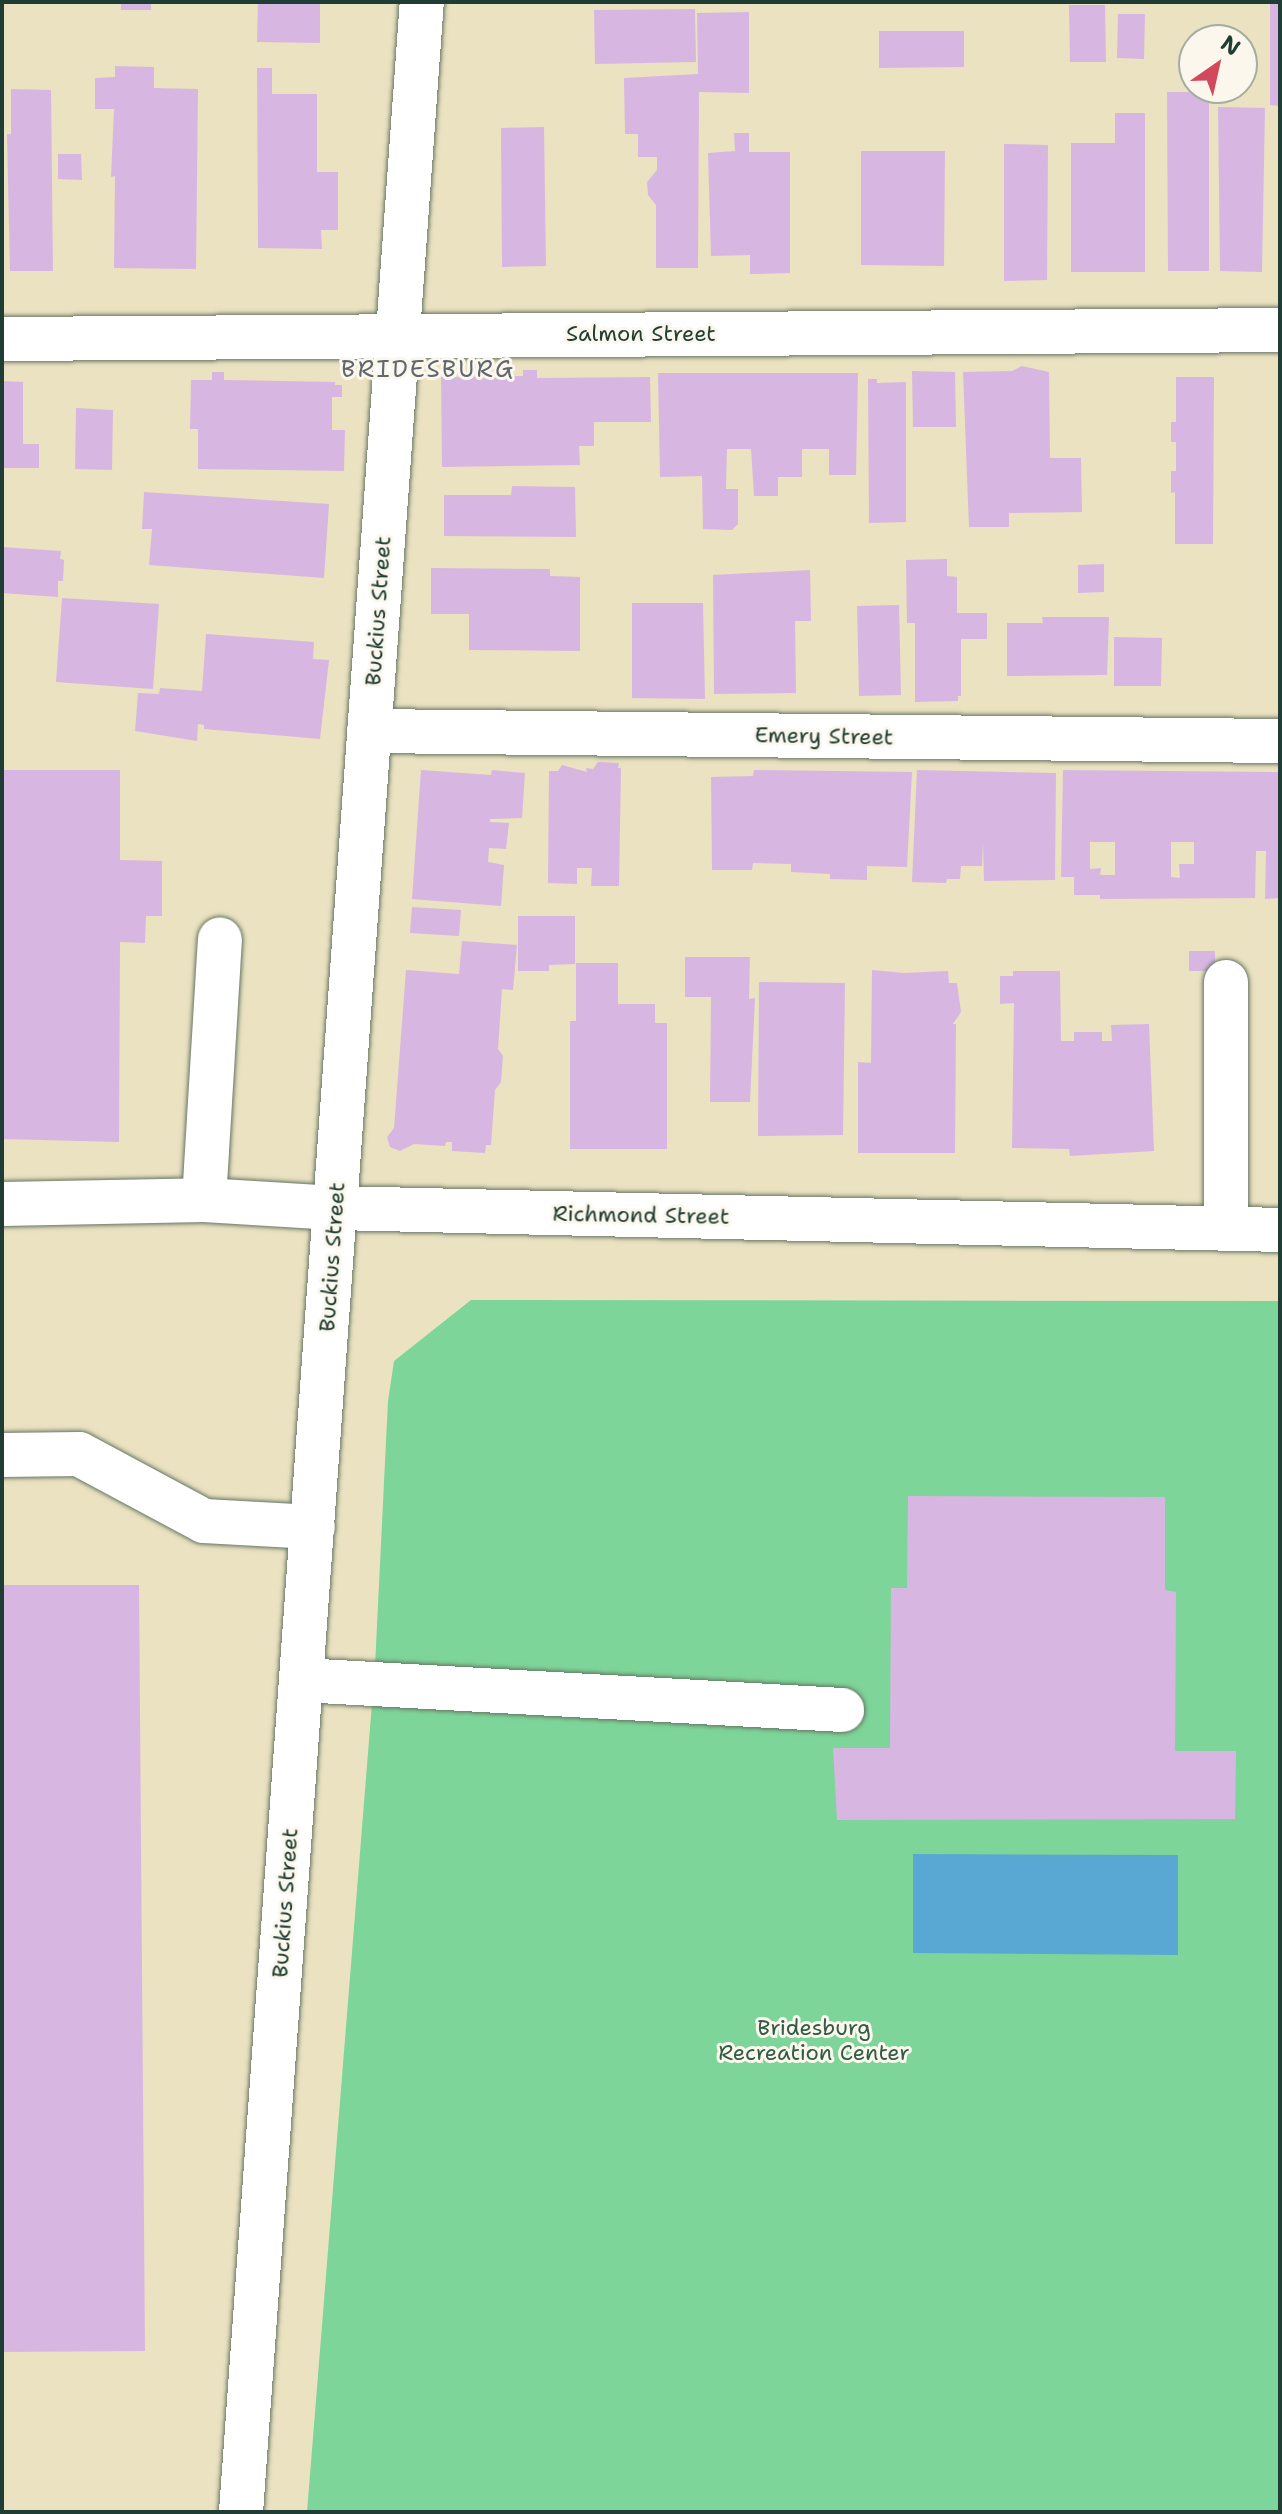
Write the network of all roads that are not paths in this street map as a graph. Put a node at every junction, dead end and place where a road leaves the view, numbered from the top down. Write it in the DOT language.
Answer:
graph roads {
  1 [pos="422,2"];
  2 [pos="1280,330"];
  3 [pos="398,336"];
  4 [pos="2,339"];
  5 [pos="369,731"];
  6 [pos="1280,741"];
  7 [pos="220,939"];
  8 [pos="1226,982"];
  9 [pos="204,1200"];
  10 [pos="2,1204"];
  11 [pos="335,1208"];
  12 [pos="1226,1229"];
  13 [pos="1280,1230"];
  14 [pos="2,1455"];
  15 [pos="313,1527"];
  16 [pos="301,1680"];
  17 [pos="842,1710"];
  18 [pos="241,2512"];
  1 -- 3 [label="street, Buckius Street"];
  2 -- 3 [label="street, Salmon Street"];
  3 -- 4 [label="street, Salmon Street"];
  3 -- 5 [label="street, Buckius Street"];
  5 -- 6 [label="street, Emery Street"];
  5 -- 11 [label="street, Buckius Street"];
  7 -- 9 [label="street"];
  8 -- 12 [label="street"];
  9 -- 10 [label="street, Richmond Street"];
  9 -- 11 [label="street, Richmond Street"];
  11 -- 12 [label="street, Richmond Street"];
  11 -- 15 [label="street, Buckius Street"];
  12 -- 13 [label="street, Richmond Street"];
  14 -- 15 [label="street"];
  15 -- 16 [label="street, Buckius Street"];
  16 -- 17 [label="street"];
  16 -- 18 [label="street, Buckius Street"];
}
